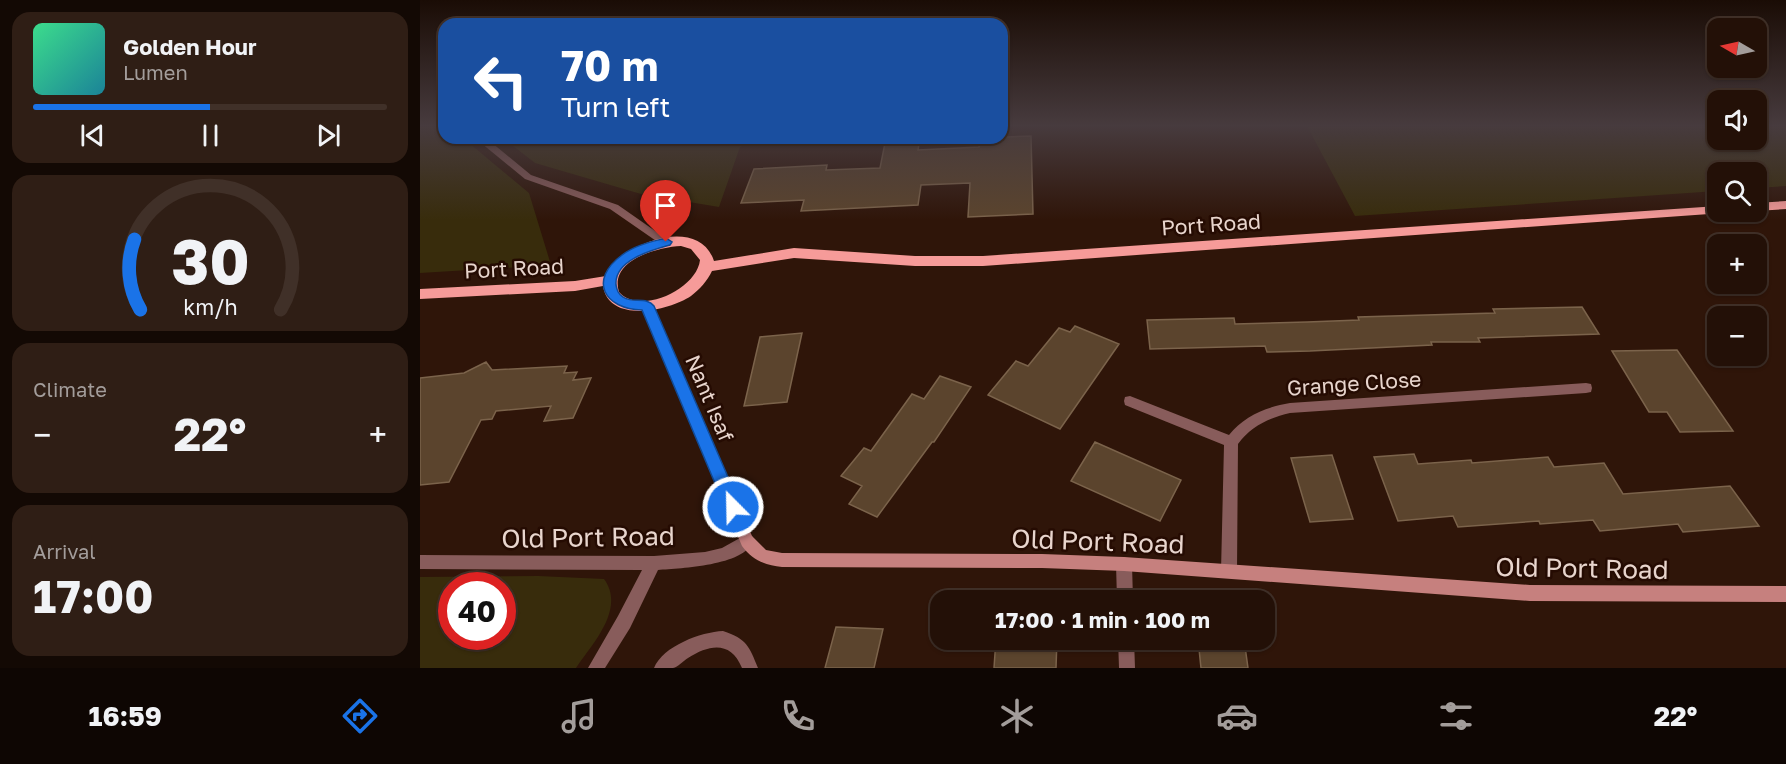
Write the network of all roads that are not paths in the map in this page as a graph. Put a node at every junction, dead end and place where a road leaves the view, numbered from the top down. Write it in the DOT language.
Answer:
graph roads {
  1 [pos="504,157"];
  2 [pos="1786,205"];
  3 [pos="1767,206"];
  4 [pos="1707,211"];
  5 [pos="666,242"];
  6 [pos="707,267"];
  7 [pos="609,280"];
  8 [pos="420,294"];
  9 [pos="647,306"];
  10 [pos="1586,388"];
  11 [pos="1130,401"];
  12 [pos="1231,441"];
  13 [pos="747,540"];
  14 [pos="420,562"];
  15 [pos="654,563"];
  16 [pos="1124,564"];
  17 [pos="1229,572"];
  18 [pos="1125,590"];
  19 [pos="1786,594"];
  20 [pos="1126,650"];
  21 [pos="596,668"];
  22 [pos="662,668"];
  23 [pos="750,668"];
  24 [pos="1127,668"];
  1 -- 5 [label="street"];
  2 -- 3 [label="main road"];
  4 -- 6 [label="main road, Port Road"];
  5 -- 6 [label="main road"];
  5 -- 7 [label="main road"];
  6 -- 9 [label="main road"];
  7 -- 8 [label="main road, Port Road"];
  7 -- 9 [label="main road"];
  9 -- 13 [label="street, Nant Isaf"];
  10 -- 12 [label="street, Grange Close"];
  11 -- 12 [label="street"];
  12 -- 17 [label="street"];
  13 -- 15 [label="street, Old Port Road"];
  13 -- 16 [label="street, Old Port Road"];
  14 -- 15 [label="street, Old Port Road"];
  15 -- 21 [label="street"];
  16 -- 17 [label="street, Old Port Road"];
  16 -- 18 [label="street"];
  17 -- 19 [label="street, Old Port Road"];
  20 -- 24 [label="street"];
  22 -- 23 [label="street"];
}
